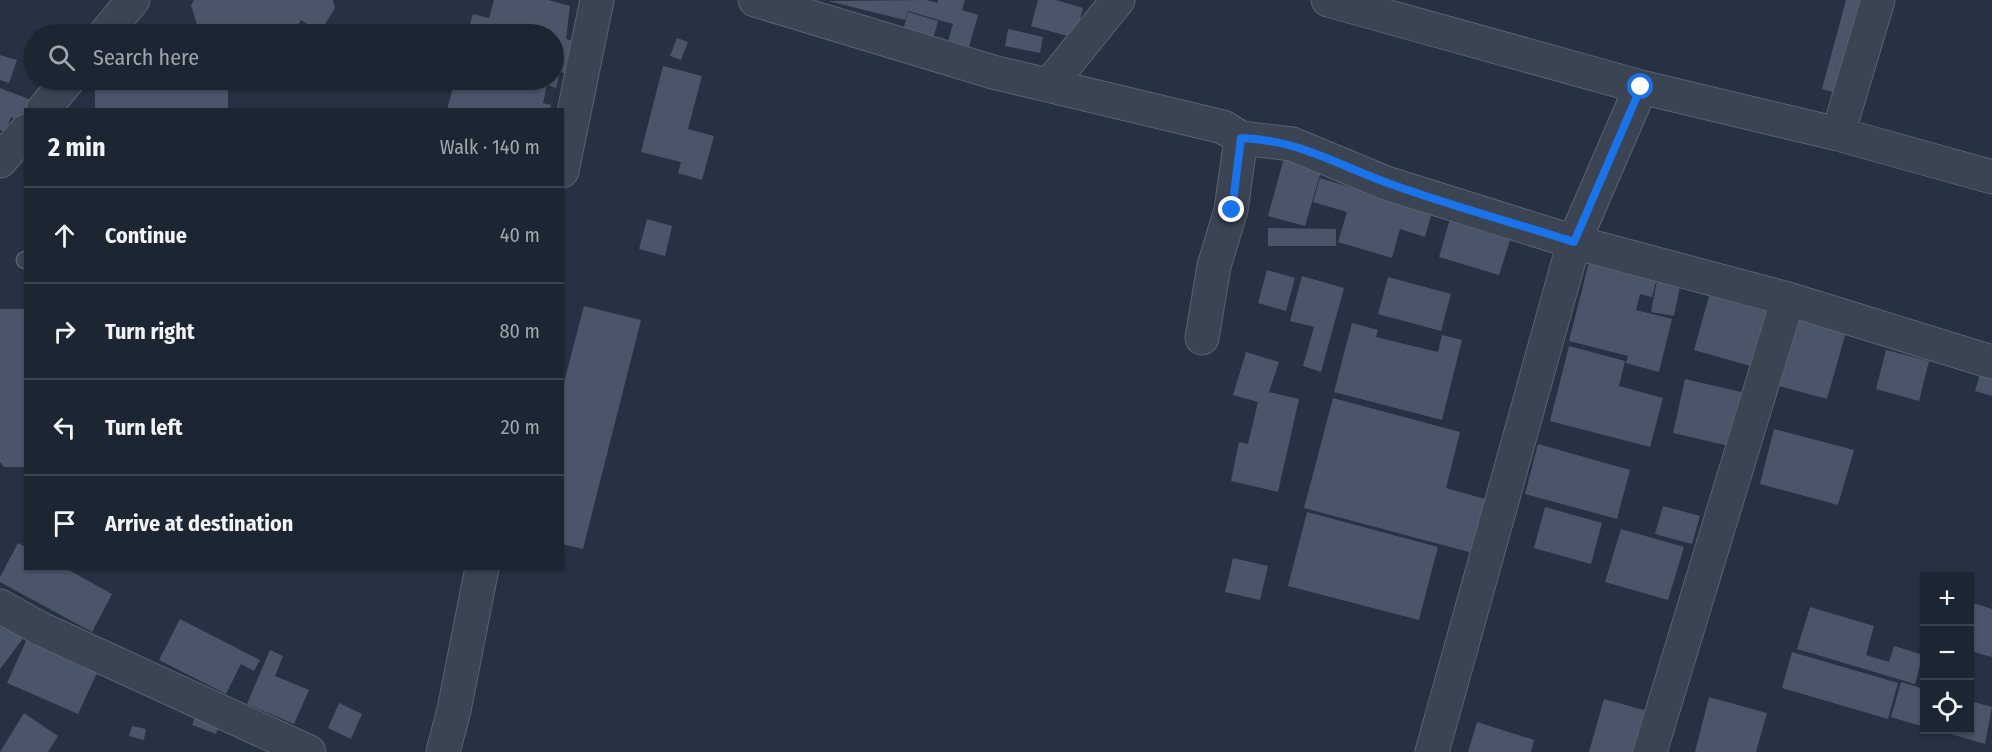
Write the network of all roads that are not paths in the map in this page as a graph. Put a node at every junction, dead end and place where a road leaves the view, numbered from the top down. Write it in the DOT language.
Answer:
graph roads {
  1 [pos="133,0"];
  2 [pos="597,0"];
  3 [pos="755,0"];
  4 [pos="1118,0"];
  5 [pos="1328,0"];
  6 [pos="1878,0"];
  7 [pos="113,24"];
  8 [pos="1050,84"];
  9 [pos="1641,87"];
  10 [pos="60,90"];
  11 [pos="45,108"];
  12 [pos="24,133"];
  13 [pos="1838,134"];
  14 [pos="1241,138"];
  15 [pos="0,161"];
  16 [pos="564,161"];
  17 [pos="1992,177"];
  18 [pos="1574,242"];
  19 [pos="1788,298"];
  20 [pos="1202,338"];
  21 [pos="1992,362"];
  22 [pos="482,570"];
  23 [pos="0,606"];
  24 [pos="309,752"];
  25 [pos="442,752"];
  26 [pos="1432,752"];
  27 [pos="1650,752"];
  1 -- 7 [label="street"];
  2 -- 16 [label="street"];
  3 -- 8 [label="street"];
  4 -- 8 [label="street"];
  5 -- 9 [label="street"];
  6 -- 13 [label="street"];
  8 -- 14 [label="street"];
  9 -- 13 [label="street"];
  9 -- 18 [label="street"];
  10 -- 11 [label="street"];
  12 -- 15 [label="street"];
  13 -- 17 [label="street"];
  14 -- 18 [label="street"];
  14 -- 20 [label="street"];
  18 -- 19 [label="street"];
  18 -- 26 [label="street"];
  19 -- 21 [label="street"];
  19 -- 27 [label="street"];
  22 -- 25 [label="street"];
  23 -- 24 [label="street"];
}
